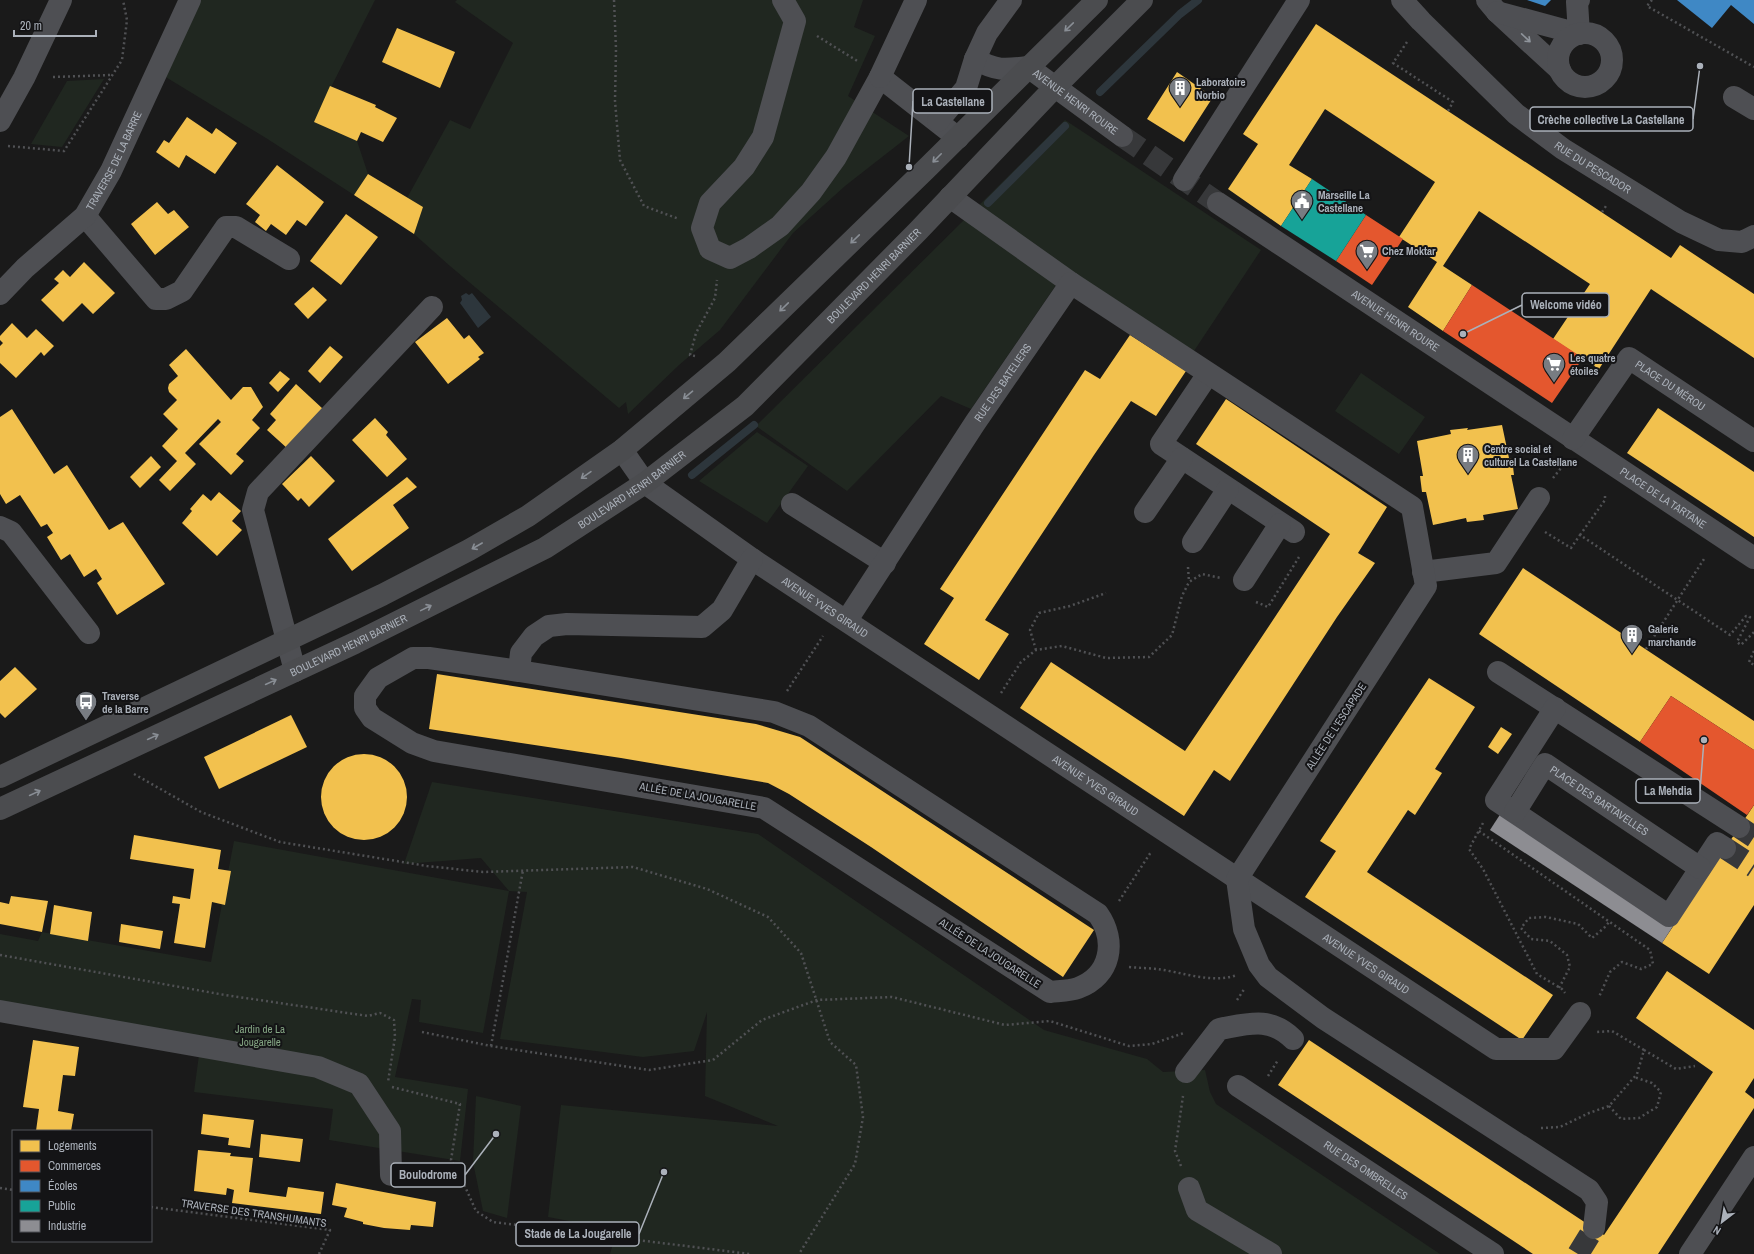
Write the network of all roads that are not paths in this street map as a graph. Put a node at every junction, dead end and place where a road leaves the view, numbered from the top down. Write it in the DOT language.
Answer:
graph roads {
  1 [pos="61,0"];
  2 [pos="190,0"];
  3 [pos="783,0"];
  4 [pos="916,0"];
  5 [pos="1011,0"];
  6 [pos="1097,0"];
  7 [pos="1142,0"];
  8 [pos="1299,0"];
  9 [pos="1402,0"];
  10 [pos="1579,0"];
  11 [pos="1492,6"];
  12 [pos="1579,34"];
  13 [pos="975,59"];
  14 [pos="1028,67"];
  15 [pos="1560,70"];
  16 [pos="880,77"];
  17 [pos="1055,86"];
  18 [pos="1734,97"];
  19 [pos="1754,109"];
  20 [pos="0,121"];
  21 [pos="938,121"];
  22 [pos="1122,136"];
  23 [pos="958,138"];
  24 [pos="1184,180"];
  25 [pos="950,197"];
  26 [pos="1218,203"];
  27 [pos="84,216"];
  28 [pos="1754,236"];
  29 [pos="289,259"];
  30 [pos="1071,283"];
  31 [pos="0,294"];
  32 [pos="432,307"];
  33 [pos="1208,374"];
  34 [pos="1754,441"];
  35 [pos="1577,442"];
  36 [pos="622,450"];
  37 [pos="1182,458"];
  38 [pos="645,483"];
  39 [pos="1228,489"];
  40 [pos="1539,498"];
  41 [pos="792,504"];
  42 [pos="1145,512"];
  43 [pos="0,527"];
  44 [pos="1193,542"];
  45 [pos="1754,558"];
  46 [pos="752,559"];
  47 [pos="885,563"];
  48 [pos="1423,572"];
  49 [pos="1235,581"];
  50 [pos="842,617"];
  51 [pos="89,633"];
  52 [pos="287,640"];
  53 [pos="295,671"];
  54 [pos="518,671"];
  55 [pos="1498,672"];
  56 [pos="1555,708"];
  57 [pos="0,777"];
  58 [pos="0,810"];
  59 [pos="1514,812"];
  60 [pos="1738,827"];
  61 [pos="1725,848"];
  62 [pos="1700,868"];
  63 [pos="1238,878"];
  64 [pos="0,1011"];
  65 [pos="1580,1013"];
  66 [pos="1293,1039"];
  67 [pos="1186,1072"];
  68 [pos="1238,1086"];
  69 [pos="1754,1157"];
  70 [pos="391,1175"];
  71 [pos="1189,1188"];
  72 [pos="1594,1228"];
  73 [pos="1271,1254"];
  74 [pos="1493,1254"];
  75 [pos="1690,1254"];
  1 -- 20 [label="street"];
  2 -- 27 [label="street, TRAVERSE DE LA BARRE"];
  3 -- 16 [label="street"];
  4 -- 16 [label="street"];
  5 -- 13 [label="street"];
  6 -- 14 [label="main road, one-way"];
  7 -- 17 [label="main road, BOULEVARD HENRI BARNIER"];
  8 -- 24 [label="street"];
  9 -- 28 [label="street, RUE DU PESCADOR"];
  10 -- 12 [label="street"];
  11 -- 12 [label="street"];
  11 -- 15 [label="street, one-way"];
  12 -- 15 [label="street"];
  12 -- 15 [label="street"];
  13 -- 14 [label="street"];
  13 -- 21 [label="street"];
  14 -- 17 [label="street, AVENUE HENRI ROURE"];
  14 -- 23 [label="main road"];
  16 -- 21 [label="street"];
  17 -- 22 [label="street, AVENUE HENRI ROURE"];
  17 -- 25 [label="main road, BOULEVARD HENRI BARNIER"];
  18 -- 19 [label="street"];
  21 -- 23 [label="street"];
  23 -- 36 [label="main road, one-way"];
  25 -- 30 [label="street"];
  25 -- 38 [label="main road, BOULEVARD HENRI BARNIER"];
  26 -- 35 [label="street, AVENUE HENRI ROURE"];
  27 -- 29 [label="street"];
  27 -- 31 [label="street, TRAVERSE DE LA BARRE"];
  30 -- 33 [label="street"];
  30 -- 47 [label="street, RUE DES BATELIERS"];
  32 -- 52 [label="street"];
  33 -- 37 [label="street"];
  33 -- 48 [label="street, ALLÉE DE L'ESCAPADE"];
  34 -- 35 [label="street, PLACE DU MÉROU"];
  35 -- 45 [label="street, PLACE DE LA TARTANE"];
  36 -- 38 [label="street, AVENUE YVES GIRAUD"];
  36 -- 52 [label="main road, one-way"];
  37 -- 39 [label="street"];
  37 -- 42 [label="street"];
  38 -- 46 [label="street, AVENUE YVES GIRAUD"];
  53 -- 38 [label="main road, BOULEVARD HENRI BARNIER, one-way"];
  39 -- 44 [label="street"];
  39 -- 49 [label="street"];
  40 -- 48 [label="street"];
  41 -- 47 [label="street"];
  43 -- 51 [label="street"];
  46 -- 50 [label="street, AVENUE YVES GIRAUD"];
  46 -- 54 [label="street"];
  47 -- 50 [label="street, RUE DES BATELIERS"];
  48 -- 63 [label="street, ALLÉE DE L'ESCAPADE"];
  50 -- 63 [label="street, AVENUE YVES GIRAUD"];
  52 -- 53 [label="street"];
  52 -- 57 [label="main road"];
  58 -- 53 [label="main road, BOULEVARD HENRI BARNIER, one-way"];
  54 -- 54 [label="street, ALLÉE DE LA JOUGARELLE"];
  55 -- 56 [label="street"];
  56 -- 59 [label="street"];
  56 -- 60 [label="street"];
  59 -- 62 [label="street"];
  59 -- 62 [label="street, PLACE DES BARTAVELLES"];
  61 -- 62 [label="street"];
  63 -- 65 [label="street, AVENUE YVES GIRAUD"];
  63 -- 72 [label="street"];
  64 -- 70 [label="street"];
  66 -- 67 [label="street"];
  68 -- 74 [label="street, RUE DES OMBRELLES"];
  69 -- 75 [label="street"];
  71 -- 73 [label="street"];
}
